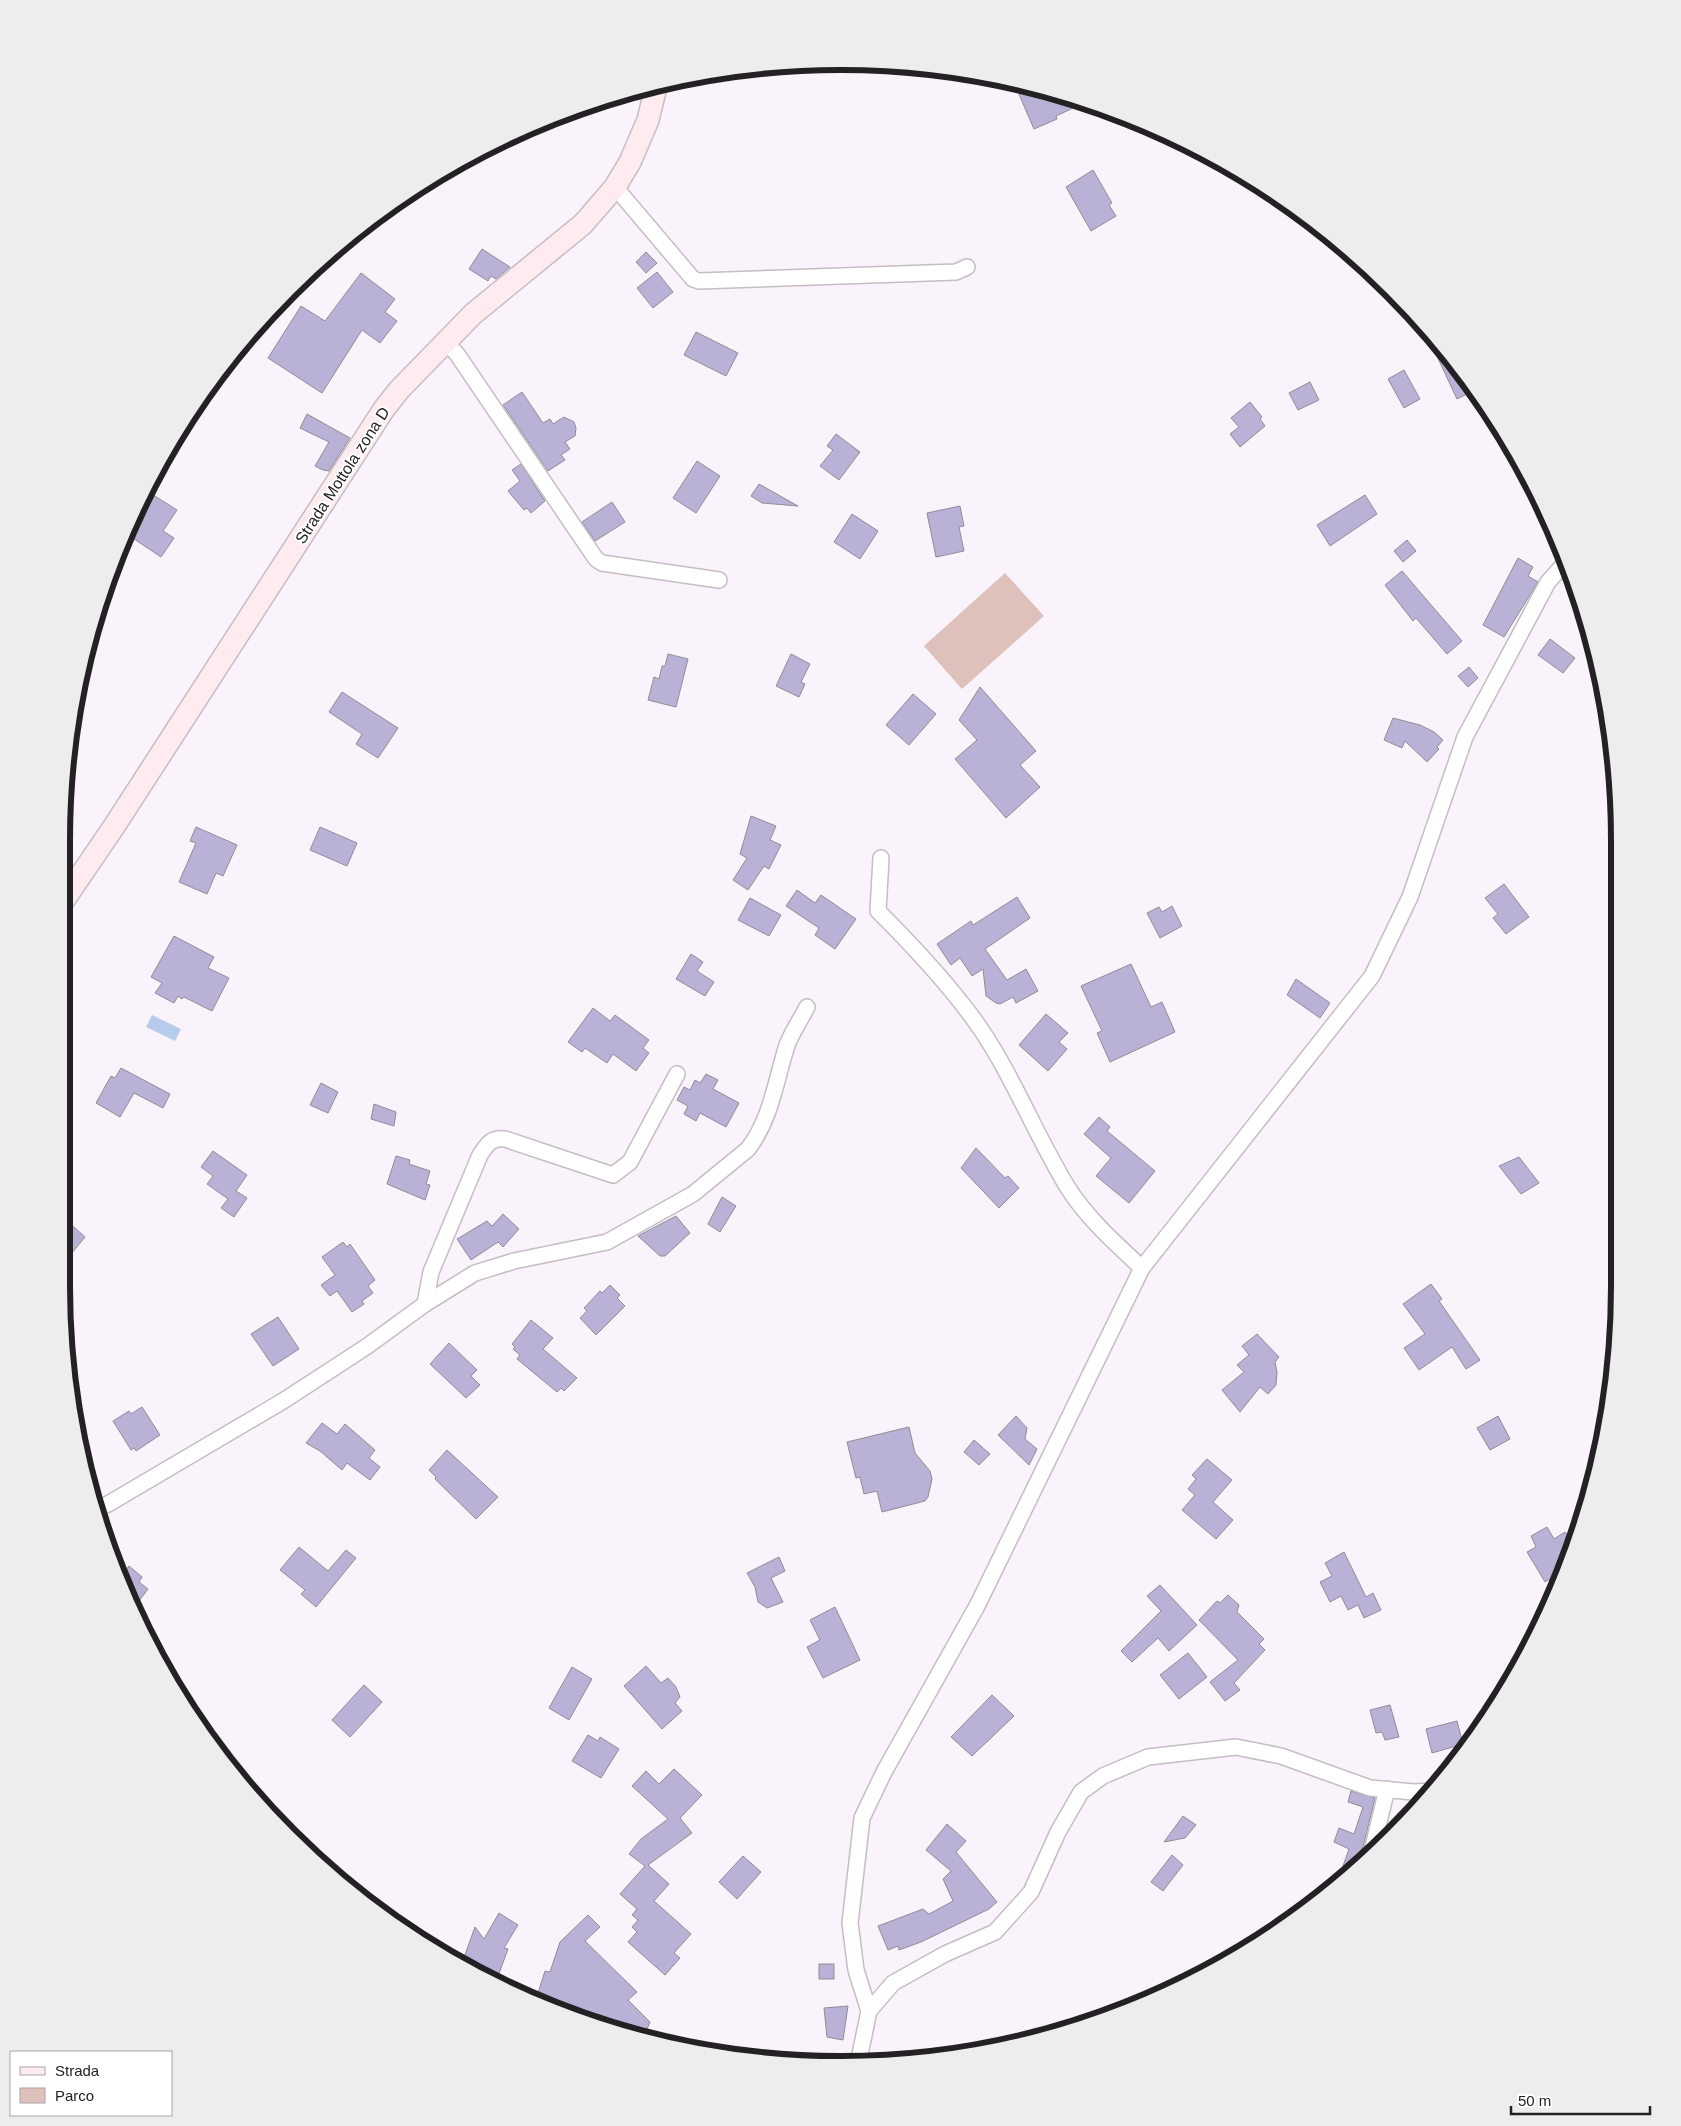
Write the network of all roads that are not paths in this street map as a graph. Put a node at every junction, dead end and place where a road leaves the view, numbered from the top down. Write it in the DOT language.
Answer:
graph roads {
  1 [pos="655,93"];
  2 [pos="615,187"];
  3 [pos="967,267"];
  4 [pos="446,342"];
  5 [pos="1560,568"];
  6 [pos="719,580"];
  7 [pos="881,858"];
  8 [pos="70,891"];
  9 [pos="807,1007"];
  10 [pos="677,1074"];
  11 [pos="1142,1268"];
  12 [pos="425,1304"];
  13 [pos="103,1507"];
  14 [pos="1386,1789"];
  15 [pos="1422,1791"];
  16 [pos="1374,1840"];
  17 [pos="869,2010"];
  18 [pos="860,2055"];
  1 -- 2 [label="main road, Strada Mottola zona D"];
  2 -- 3 [label="street"];
  2 -- 4 [label="main road, Strada Mottola zona D"];
  4 -- 6 [label="street"];
  4 -- 8 [label="main road, Strada Mottola zona D"];
  5 -- 11 [label="street"];
  7 -- 11 [label="street"];
  9 -- 12 [label="street"];
  10 -- 12 [label="street"];
  11 -- 17 [label="street"];
  12 -- 13 [label="street"];
  14 -- 15 [label="street"];
  14 -- 16 [label="street"];
  14 -- 17 [label="street"];
  17 -- 18 [label="street"];
}
